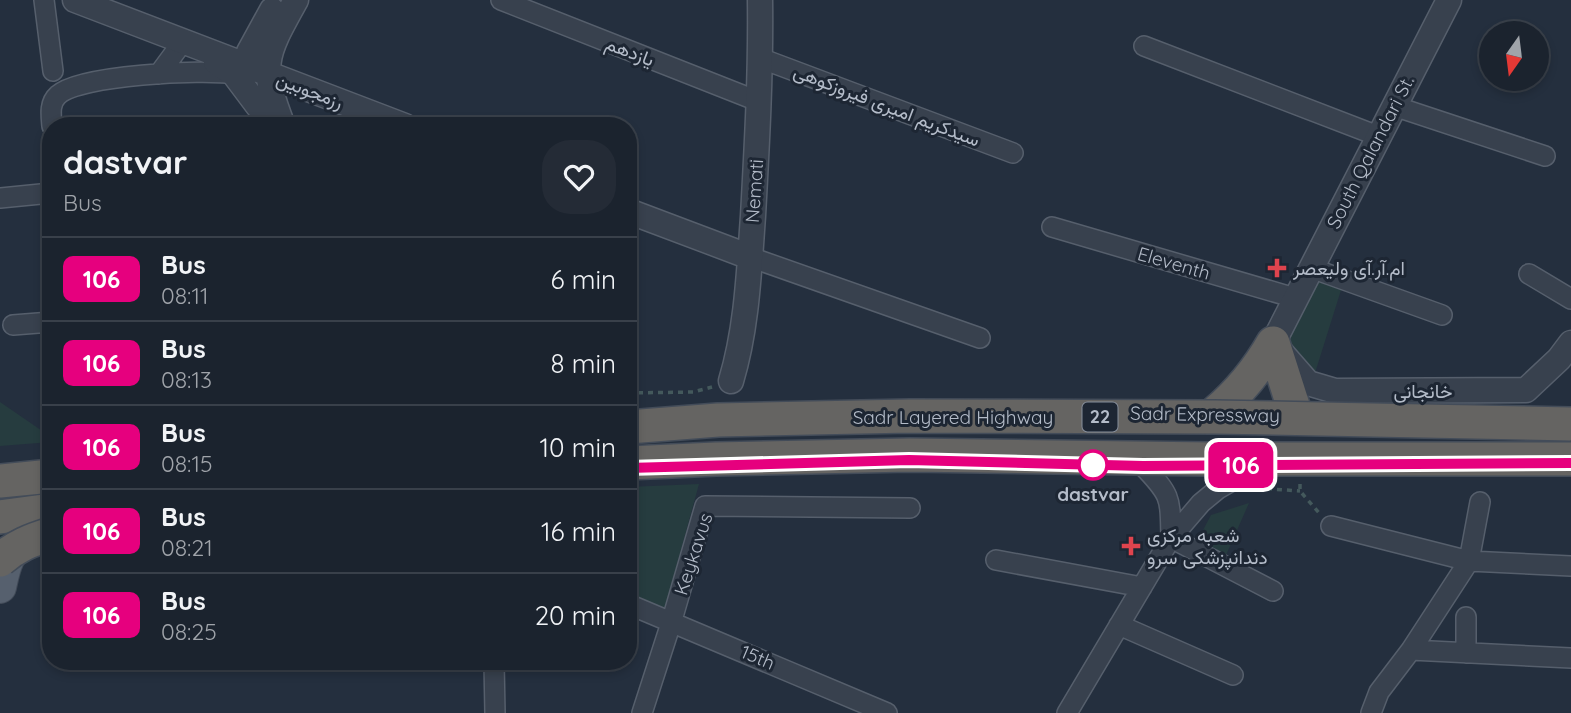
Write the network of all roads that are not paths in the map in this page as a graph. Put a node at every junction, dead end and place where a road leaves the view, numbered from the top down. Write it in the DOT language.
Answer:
graph roads {
  1 [pos="44,0"];
  2 [pos="75,0"];
  3 [pos="111,0"];
  4 [pos="277,0"];
  5 [pos="296,0"];
  6 [pos="500,0"];
  7 [pos="760,0"];
  8 [pos="1449,0"];
  9 [pos="184,40"];
  10 [pos="1144,46"];
  11 [pos="760,58"];
  12 [pos="253,65"];
  13 [pos="52,71"];
  14 [pos="159,74"];
  15 [pos="760,102"];
  16 [pos="1394,106"];
  17 [pos="262,116"];
  18 [pos="52,117"];
  19 [pos="280,117"];
  20 [pos="383,117"];
  21 [pos="1378,136"];
  22 [pos="1013,153"];
  23 [pos="1545,156"];
  24 [pos="42,194"];
  25 [pos="0,198"];
  26 [pos="637,214"];
  27 [pos="1052,227"];
  28 [pos="750,257"];
  29 [pos="1311,268"];
  30 [pos="1528,274"];
  31 [pos="1295,298"];
  32 [pos="1571,299"];
  33 [pos="1442,315"];
  34 [pos="42,323"];
  35 [pos="13,325"];
  36 [pos="980,338"];
  37 [pos="1571,342"];
  38 [pos="1273,343"];
  39 [pos="731,381"];
  40 [pos="1215,413"];
  41 [pos="1296,415"];
  42 [pos="637,420"];
  43 [pos="1563,420"];
  44 [pos="637,426"];
  45 [pos="1571,463"];
  46 [pos="18,465"];
  47 [pos="637,465"];
  48 [pos="1260,465"];
  49 [pos="637,466"];
  50 [pos="1143,466"];
  51 [pos="42,473"];
  52 [pos="1480,502"];
  53 [pos="42,508"];
  54 [pos="910,508"];
  55 [pos="4,514"];
  56 [pos="1331,526"];
  57 [pos="42,531"];
  58 [pos="42,536"];
  59 [pos="1171,538"];
  60 [pos="0,560"];
  61 [pos="996,560"];
  62 [pos="1469,561"];
  63 [pos="1571,566"];
  64 [pos="0,587"];
  65 [pos="1142,587"];
  66 [pos="1273,591"];
  67 [pos="637,607"];
  68 [pos="1466,617"];
  69 [pos="672,621"];
  70 [pos="1119,625"];
  71 [pos="1411,650"];
  72 [pos="1466,653"];
  73 [pos="1571,658"];
  74 [pos="494,670"];
  75 [pos="1233,675"];
  76 [pos="495,713"];
  77 [pos="642,713"];
  78 [pos="887,713"];
  79 [pos="1067,713"];
  80 [pos="1371,713"];
  1 -- 13 [label="street"];
  2 -- 9 [label="street, رزمجوبین"];
  3 -- 12 [label="street, رزمجوبین"];
  4 -- 12 [label="street"];
  5 -- 12 [label="street"];
  6 -- 15 [label="street, یازدهم"];
  7 -- 11 [label="street, Nemati"];
  8 -- 16 [label="street, South Qalandari St."];
  9 -- 12 [label="street, رزمجوبین"];
  9 -- 14 [label="street"];
  10 -- 21 [label="street"];
  11 -- 15 [label="street, Nemati"];
  11 -- 22 [label="street, سیدکریم امیری فیروزکوهی"];
  12 -- 14 [label="street"];
  12 -- 17 [label="street"];
  12 -- 19 [label="street, رزمجوبین"];
  12 -- 20 [label="street, رزمجوبین"];
  14 -- 18 [label="street"];
  15 -- 28 [label="street, Nemati"];
  16 -- 21 [label="street, South Qalandari St."];
  16 -- 23 [label="street"];
  21 -- 29 [label="street, South Qalandari St."];
  24 -- 25 [label="street"];
  26 -- 28 [label="street"];
  27 -- 31 [label="street, Eleventh"];
  28 -- 36 [label="street"];
  28 -- 39 [label="street, Nemati"];
  29 -- 31 [label="street, South Qalandari St."];
  29 -- 33 [label="street"];
  30 -- 32 [label="street"];
  31 -- 38 [label="street, South Qalandari St."];
  34 -- 35 [label="street"];
  37 -- 38 [label="street, خانجانی"];
  38 -- 40 [label="highway"];
  38 -- 41 [label="highway"];
  40 -- 41 [label="highway, Sadr Expressway"];
  40 -- 42 [label="highway, Sadr Expressway"];
  41 -- 43 [label="highway, Sadr Expressway"];
  43 -- 44 [label="highway, Sadr Layered Highway / 22, bridge"];
  45 -- 47 [label="highway, Sadr Layered Highway / 22, bridge"];
  45 -- 48 [label="highway"];
  46 -- 51 [label="highway"];
  48 -- 50 [label="highway"];
  48 -- 59 [label="street"];
  49 -- 50 [label="highway"];
  50 -- 59 [label="street"];
  52 -- 62 [label="street"];
  53 -- 55 [label="highway"];
  54 -- 69 [label="street, Keykavus"];
  56 -- 62 [label="street"];
  57 -- 64 [label="main road"];
  58 -- 60 [label="highway, bridge"];
  59 -- 65 [label="street"];
  59 -- 66 [label="street"];
  61 -- 65 [label="street"];
  62 -- 63 [label="street"];
  62 -- 71 [label="street"];
  65 -- 70 [label="street"];
  67 -- 69 [label="street, 15th"];
  68 -- 72 [label="street"];
  69 -- 77 [label="street, Keykavus"];
  69 -- 78 [label="street, 15th"];
  70 -- 75 [label="street"];
  70 -- 79 [label="street"];
  71 -- 72 [label="street"];
  71 -- 80 [label="street"];
  72 -- 73 [label="street"];
  74 -- 76 [label="street"];
}
